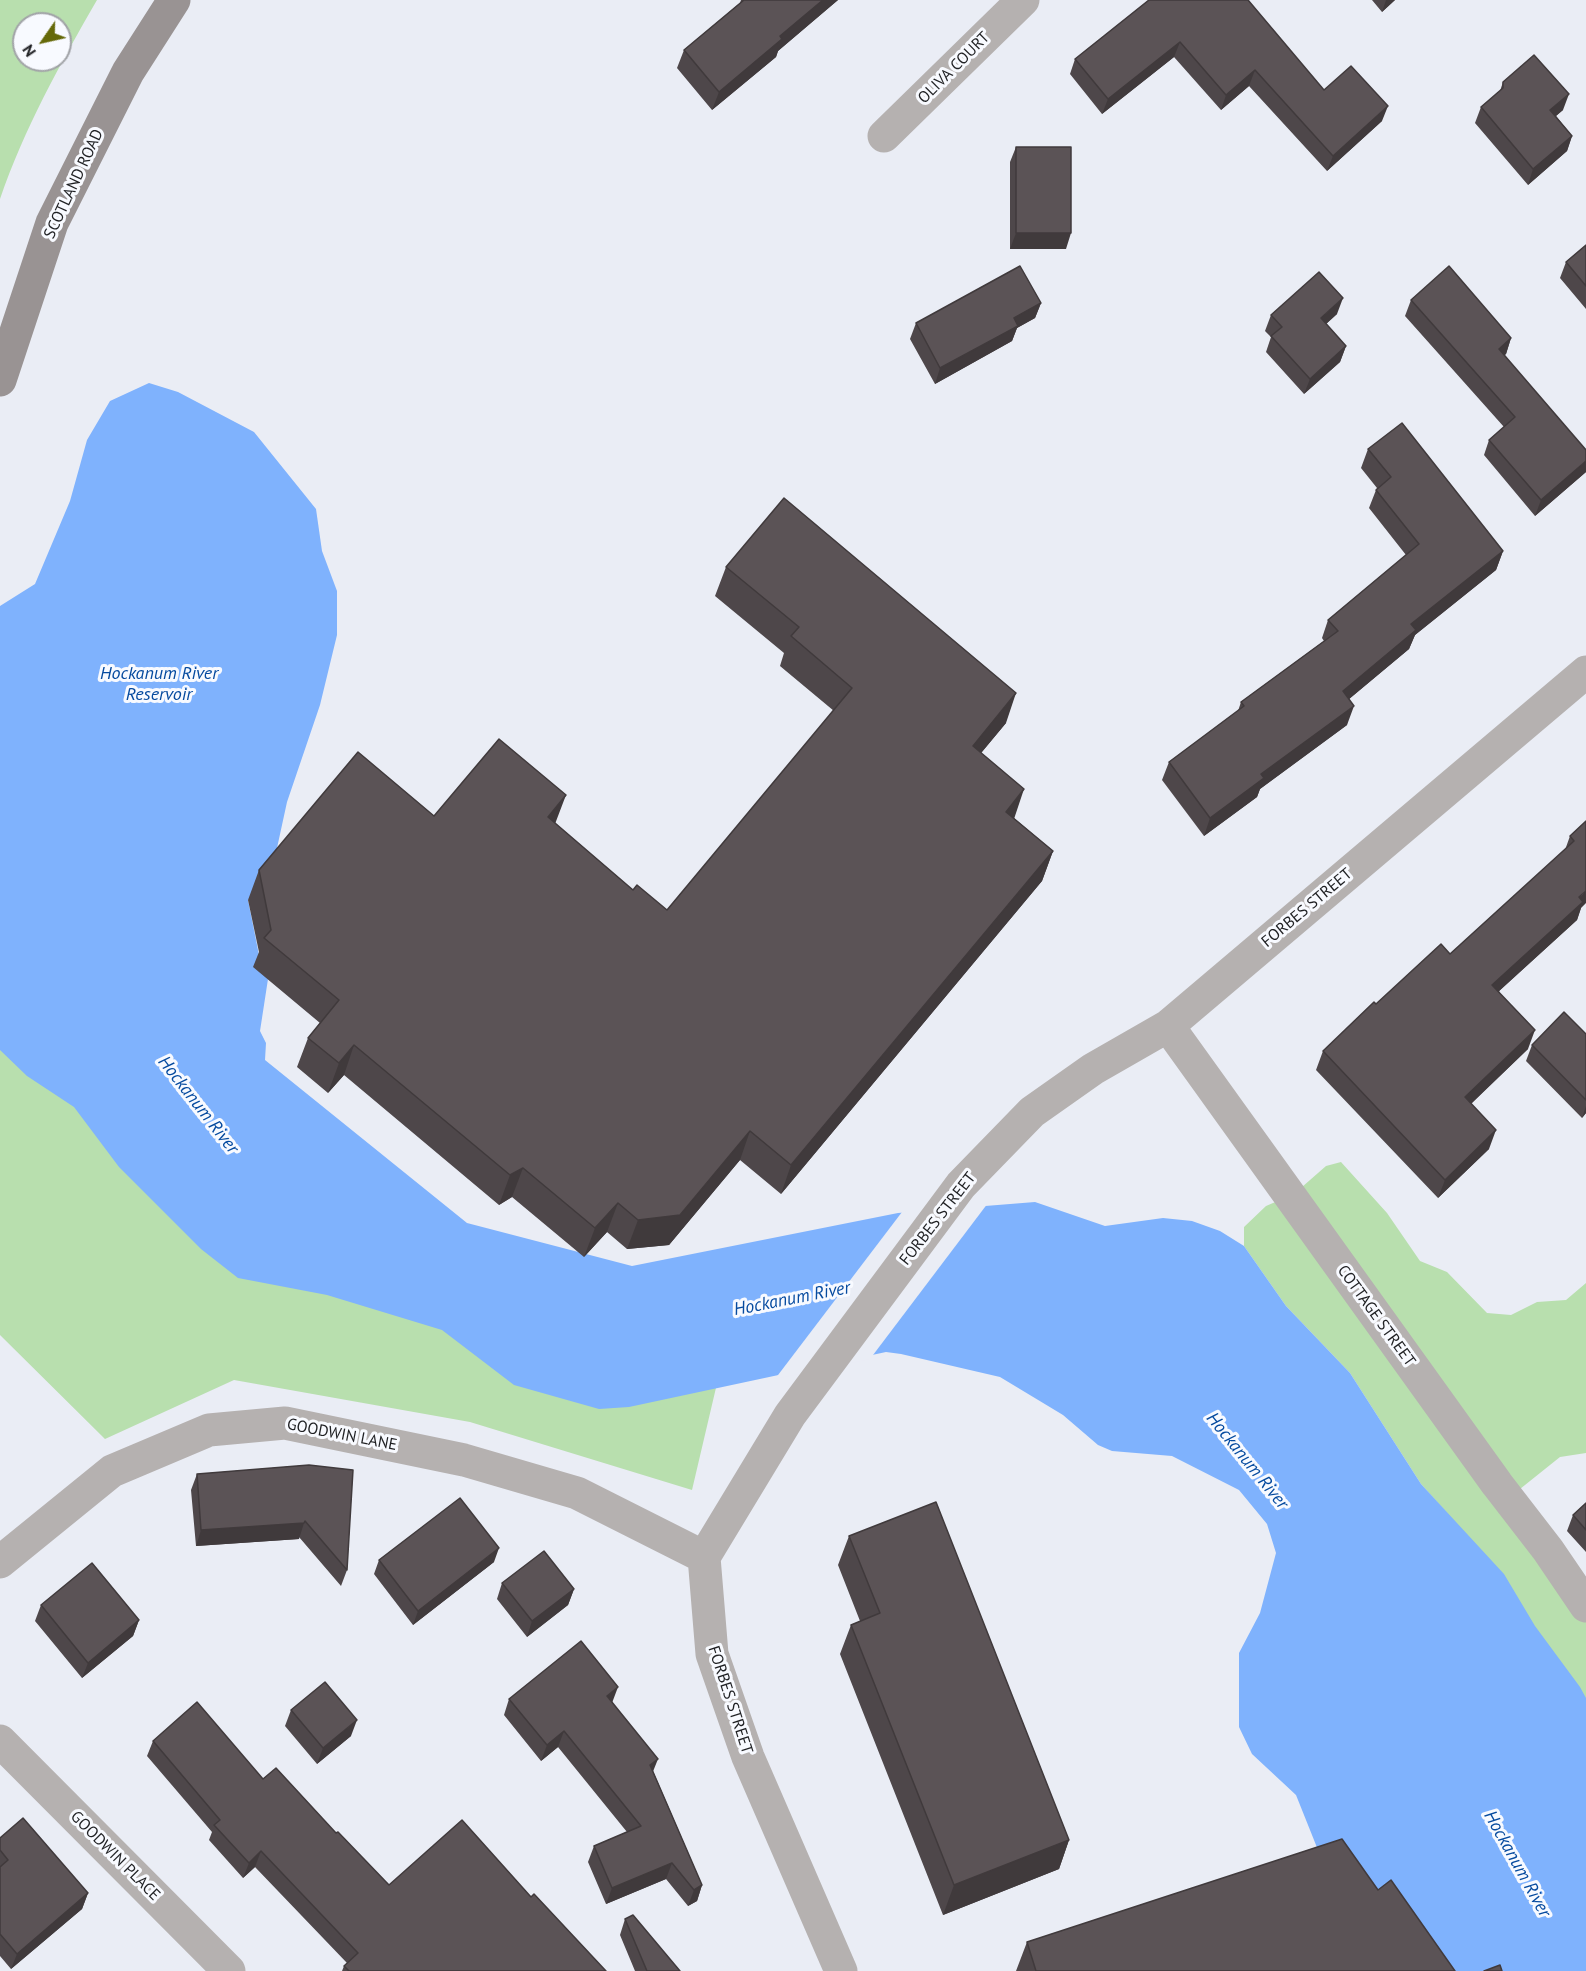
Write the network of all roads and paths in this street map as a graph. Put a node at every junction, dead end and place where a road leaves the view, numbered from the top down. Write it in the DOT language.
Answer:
graph roads {
  1 [pos="174,0"];
  2 [pos="1023,0"];
  3 [pos="884,136"];
  4 [pos="0,380"];
  5 [pos="1586,672"];
  6 [pos="1168,1026"];
  7 [pos="705,1557"];
  8 [pos="0,1562"];
  9 [pos="1586,1606"];
  10 [pos="0,1741"];
  11 [pos="229,1971"];
  12 [pos="841,1971"];
  1 -- 4 [label="main road, SCOTLAND ROAD"];
  2 -- 3 [label="street, OLIVA COURT"];
  5 -- 6 [label="street, FORBES STREET"];
  6 -- 7 [label="street, FORBES STREET"];
  6 -- 9 [label="street, COTTAGE STREET"];
  7 -- 8 [label="street, GOODWIN LANE"];
  7 -- 12 [label="street, FORBES STREET"];
  10 -- 11 [label="street, GOODWIN PLACE"];
}
